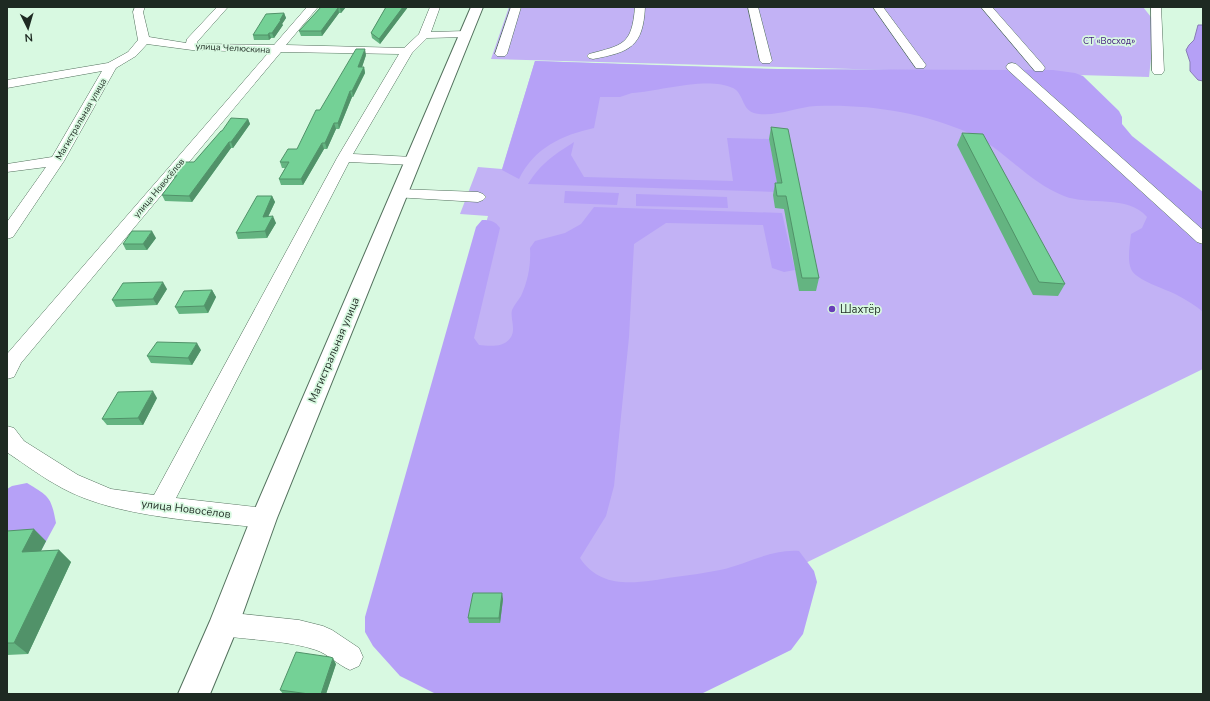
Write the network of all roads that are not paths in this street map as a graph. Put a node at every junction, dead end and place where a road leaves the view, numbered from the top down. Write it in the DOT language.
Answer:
graph roads {
  1 [pos="140,7"];
  2 [pos="223,7"];
  3 [pos="313,7"];
  4 [pos="435,7"];
  5 [pos="477,7"];
  6 [pos="516,7"];
  7 [pos="640,7"];
  8 [pos="753,7"];
  9 [pos="878,7"];
  10 [pos="986,7"];
  11 [pos="1156,7"];
  12 [pos="466,34"];
  13 [pos="424,35"];
  14 [pos="144,40"];
  15 [pos="192,47"];
  16 [pos="276,50"];
  17 [pos="407,51"];
  18 [pos="502,54"];
  19 [pos="592,56"];
  20 [pos="766,61"];
  21 [pos="920,65"];
  22 [pos="111,66"];
  23 [pos="1012,67"];
  24 [pos="1039,68"];
  25 [pos="1158,71"];
  26 [pos="7,84"];
  27 [pos="344,158"];
  28 [pos="57,161"];
  29 [pos="413,161"];
  30 [pos="7,168"];
  31 [pos="399,194"];
  32 [pos="478,197"];
  33 [pos="7,234"];
  34 [pos="1203,240"];
  35 [pos="7,372"];
  36 [pos="10,443"];
  37 [pos="160,506"];
  38 [pos="264,518"];
  39 [pos="224,624"];
  40 [pos="350,657"];
  41 [pos="194,694"];
  1 -- 14 [label="street"];
  2 -- 15 [label="street, улица Челюскина"];
  3 -- 16 [label="street, улица Новосёлов"];
  4 -- 13 [label="street"];
  5 -- 12 [label="main road, Магистральная улица"];
  6 -- 18 [label="street"];
  7 -- 19 [label="street"];
  8 -- 20 [label="street"];
  9 -- 21 [label="street"];
  10 -- 24 [label="street"];
  11 -- 25 [label="street"];
  12 -- 13 [label="street"];
  12 -- 29 [label="main road, Магистральная улица"];
  13 -- 17 [label="street"];
  14 -- 15 [label="street"];
  14 -- 22 [label="street, Магистральная улица"];
  15 -- 16 [label="street, улица Челюскина"];
  16 -- 17 [label="street, улица Челюскина"];
  16 -- 35 [label="street, улица Новосёлов"];
  17 -- 27 [label="street"];
  22 -- 26 [label="street"];
  22 -- 28 [label="street, Магистральная улица"];
  23 -- 34 [label="street"];
  27 -- 29 [label="street"];
  27 -- 37 [label="street"];
  28 -- 30 [label="street"];
  28 -- 33 [label="street, Магистральная улица"];
  29 -- 31 [label="main road, Магистральная улица"];
  31 -- 32 [label="street"];
  31 -- 38 [label="main road, Магистральная улица"];
  36 -- 37 [label="street, улица Новосёлов"];
  37 -- 38 [label="street, улица Новосёлов"];
  38 -- 39 [label="main road, Магистральная улица"];
  39 -- 40 [label="street"];
  39 -- 41 [label="main road, Магистральная улица"];
}
